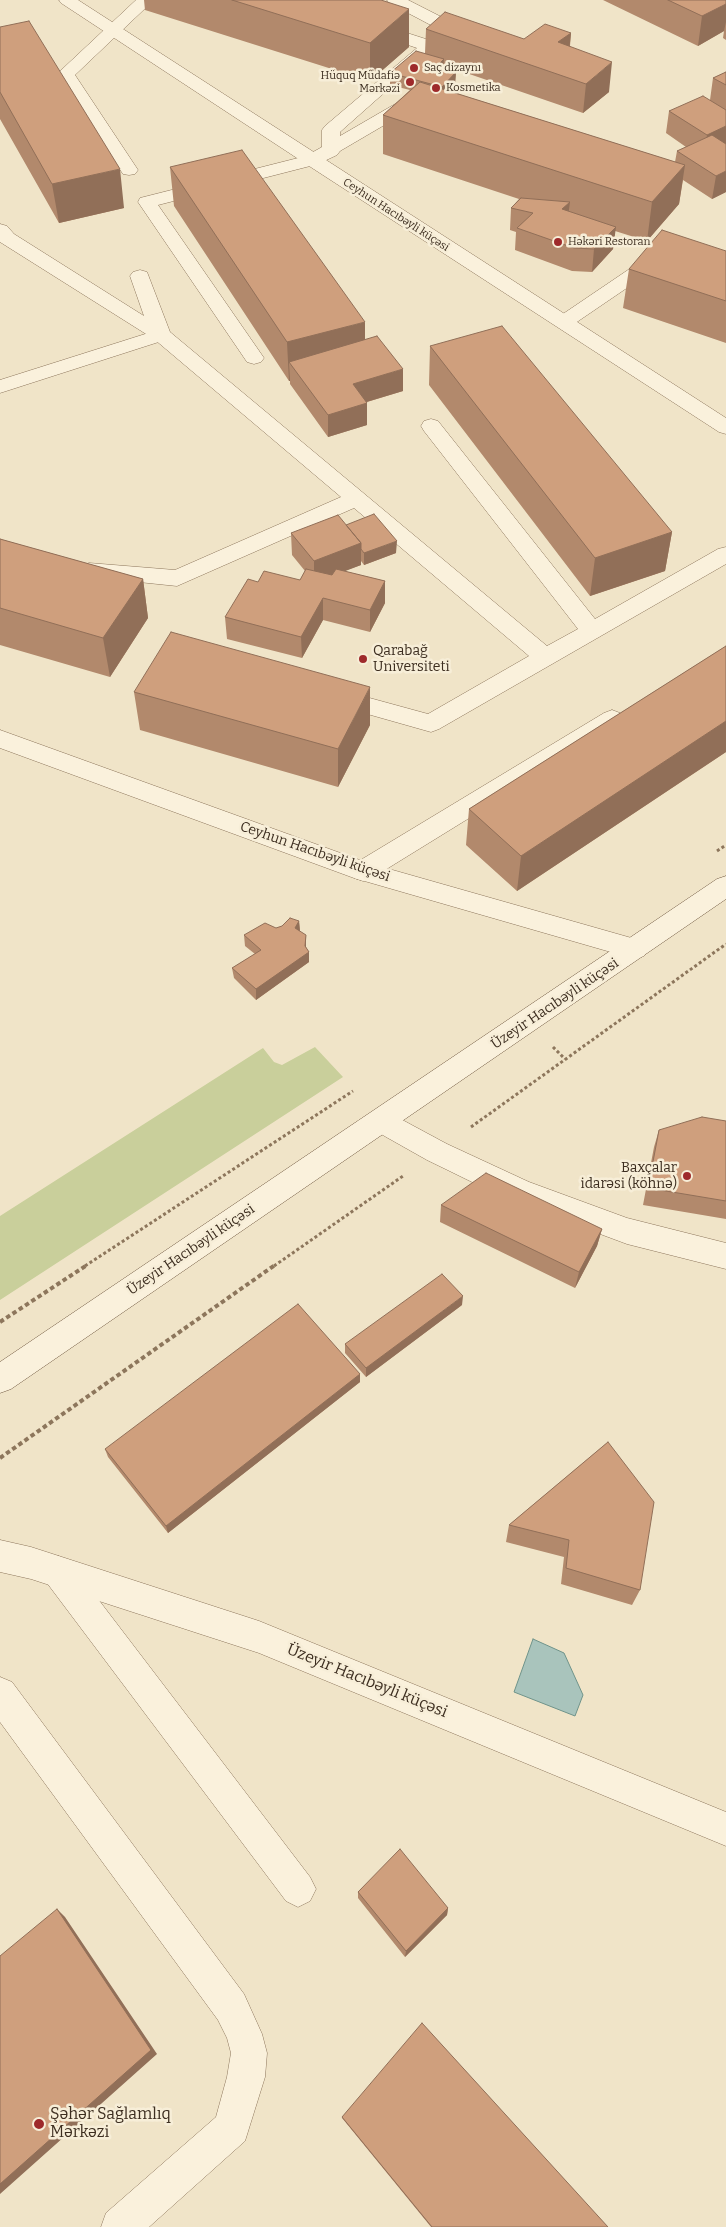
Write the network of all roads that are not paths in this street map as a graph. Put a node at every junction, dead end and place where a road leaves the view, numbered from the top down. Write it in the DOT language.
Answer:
graph roads {
  1 [pos="67,0"];
  2 [pos="146,0"];
  3 [pos="395,0"];
  4 [pos="355,21"];
  5 [pos="113,30"];
  6 [pos="487,47"];
  7 [pos="436,113"];
  8 [pos="330,150"];
  9 [pos="312,160"];
  10 [pos="129,170"];
  11 [pos="0,230"];
  12 [pos="140,276"];
  13 [pos="726,276"];
  14 [pos="564,322"];
  15 [pos="160,334"];
  16 [pos="254,358"];
  17 [pos="0,387"];
  18 [pos="431,426"];
  19 [pos="726,427"];
  20 [pos="355,499"];
  21 [pos="726,554"];
  22 [pos="69,570"];
  23 [pos="592,631"];
  24 [pos="545,657"];
  25 [pos="310,690"];
  26 [pos="633,706"];
  27 [pos="0,739"];
  28 [pos="363,871"];
  29 [pos="726,886"];
  30 [pos="635,950"];
  31 [pos="382,1121"];
  32 [pos="726,1256"];
  33 [pos="0,1379"];
  34 [pos="0,1556"];
  35 [pos="58,1572"];
  36 [pos="0,1694"];
  37 [pos="726,1829"];
  38 [pos="298,1889"];
  39 [pos="120,2227"];
  1 -- 5 [label="street, Ceyhun Hacıbəyli küçəsi"];
  2 -- 5 [label="street"];
  3 -- 6 [label="street"];
  4 -- 8 [label="street"];
  5 -- 9 [label="street, Ceyhun Hacıbəyli küçəsi"];
  5 -- 10 [label="street"];
  7 -- 8 [label="street"];
  8 -- 9 [label="street"];
  9 -- 14 [label="street, Ceyhun Hacıbəyli küçəsi"];
  9 -- 16 [label="street"];
  11 -- 15 [label="street"];
  12 -- 15 [label="street"];
  13 -- 14 [label="street"];
  14 -- 19 [label="street, Ceyhun Hacıbəyli küçəsi"];
  15 -- 17 [label="street"];
  15 -- 20 [label="street"];
  18 -- 23 [label="street"];
  20 -- 22 [label="street"];
  20 -- 24 [label="street"];
  21 -- 23 [label="street"];
  23 -- 24 [label="street"];
  24 -- 25 [label="street"];
  26 -- 28 [label="street"];
  27 -- 28 [label="street, Ceyhun Hacıbəyli küçəsi"];
  28 -- 30 [label="street, Ceyhun Hacıbəyli küçəsi"];
  29 -- 30 [label="street, Üzeyir Hacıbəyli küçəsi"];
  30 -- 31 [label="street, Üzeyir Hacıbəyli küçəsi"];
  31 -- 32 [label="street"];
  31 -- 33 [label="street, Üzeyir Hacıbəyli küçəsi"];
  34 -- 35 [label="street, Üzeyir Hacıbəyli küçəsi"];
  35 -- 37 [label="street, Üzeyir Hacıbəyli küçəsi"];
  35 -- 38 [label="street"];
  36 -- 39 [label="street"];
}
